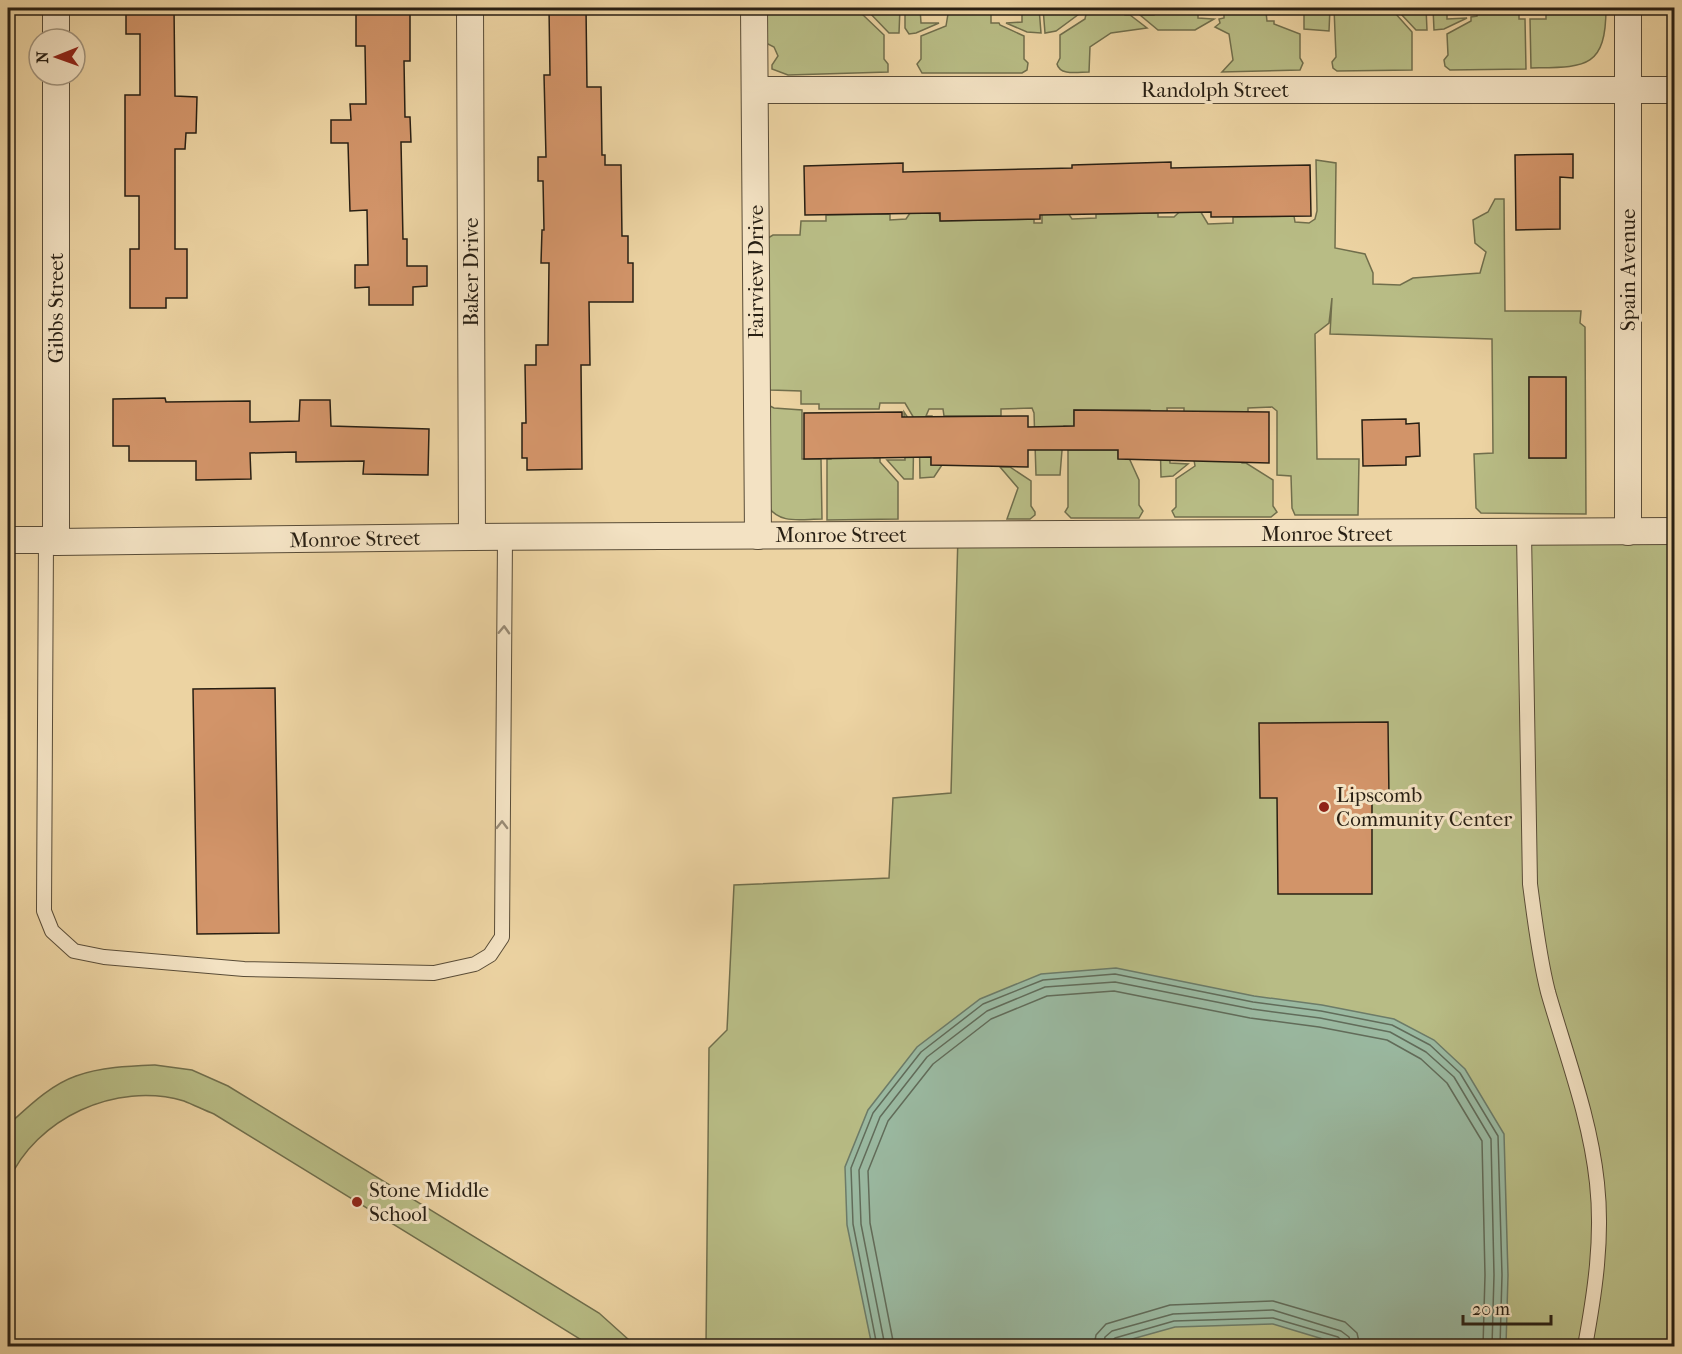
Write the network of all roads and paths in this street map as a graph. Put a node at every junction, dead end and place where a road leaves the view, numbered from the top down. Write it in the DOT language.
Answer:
graph roads {
  1 [pos="56,8"];
  2 [pos="470,8"];
  3 [pos="754,8"];
  4 [pos="1628,8"];
  5 [pos="56,27"];
  6 [pos="56,87"];
  7 [pos="755,90"];
  8 [pos="1628,90"];
  9 [pos="1674,90"];
  10 [pos="1674,531"];
  11 [pos="1628,532"];
  12 [pos="1524,533"];
  13 [pos="758,536"];
  14 [pos="472,537"];
  15 [pos="505,537"];
  16 [pos="8,540"];
  17 [pos="51,541"];
  18 [pos="1585,1347"];
  1 -- 5 [label="street"];
  2 -- 14 [label="street, Baker Drive"];
  3 -- 7 [label="street, Fairview Drive"];
  4 -- 8 [label="street, Spain Avenue"];
  6 -- 17 [label="street, Gibbs Street"];
  7 -- 8 [label="street, Randolph Street"];
  7 -- 13 [label="street, Fairview Drive"];
  8 -- 9 [label="street, Randolph Street"];
  8 -- 11 [label="street, Spain Avenue"];
  10 -- 11 [label="street, Monroe Street"];
  11 -- 12 [label="street, Monroe Street"];
  12 -- 13 [label="street, Monroe Street"];
  12 -- 18 [label="lane"];
  13 -- 15 [label="street, Monroe Street"];
  14 -- 15 [label="street, Monroe Street"];
  14 -- 17 [label="street, Monroe Street"];
  17 -- 15 [label="lane, one-way"];
  16 -- 17 [label="street, Monroe Street"];
}
